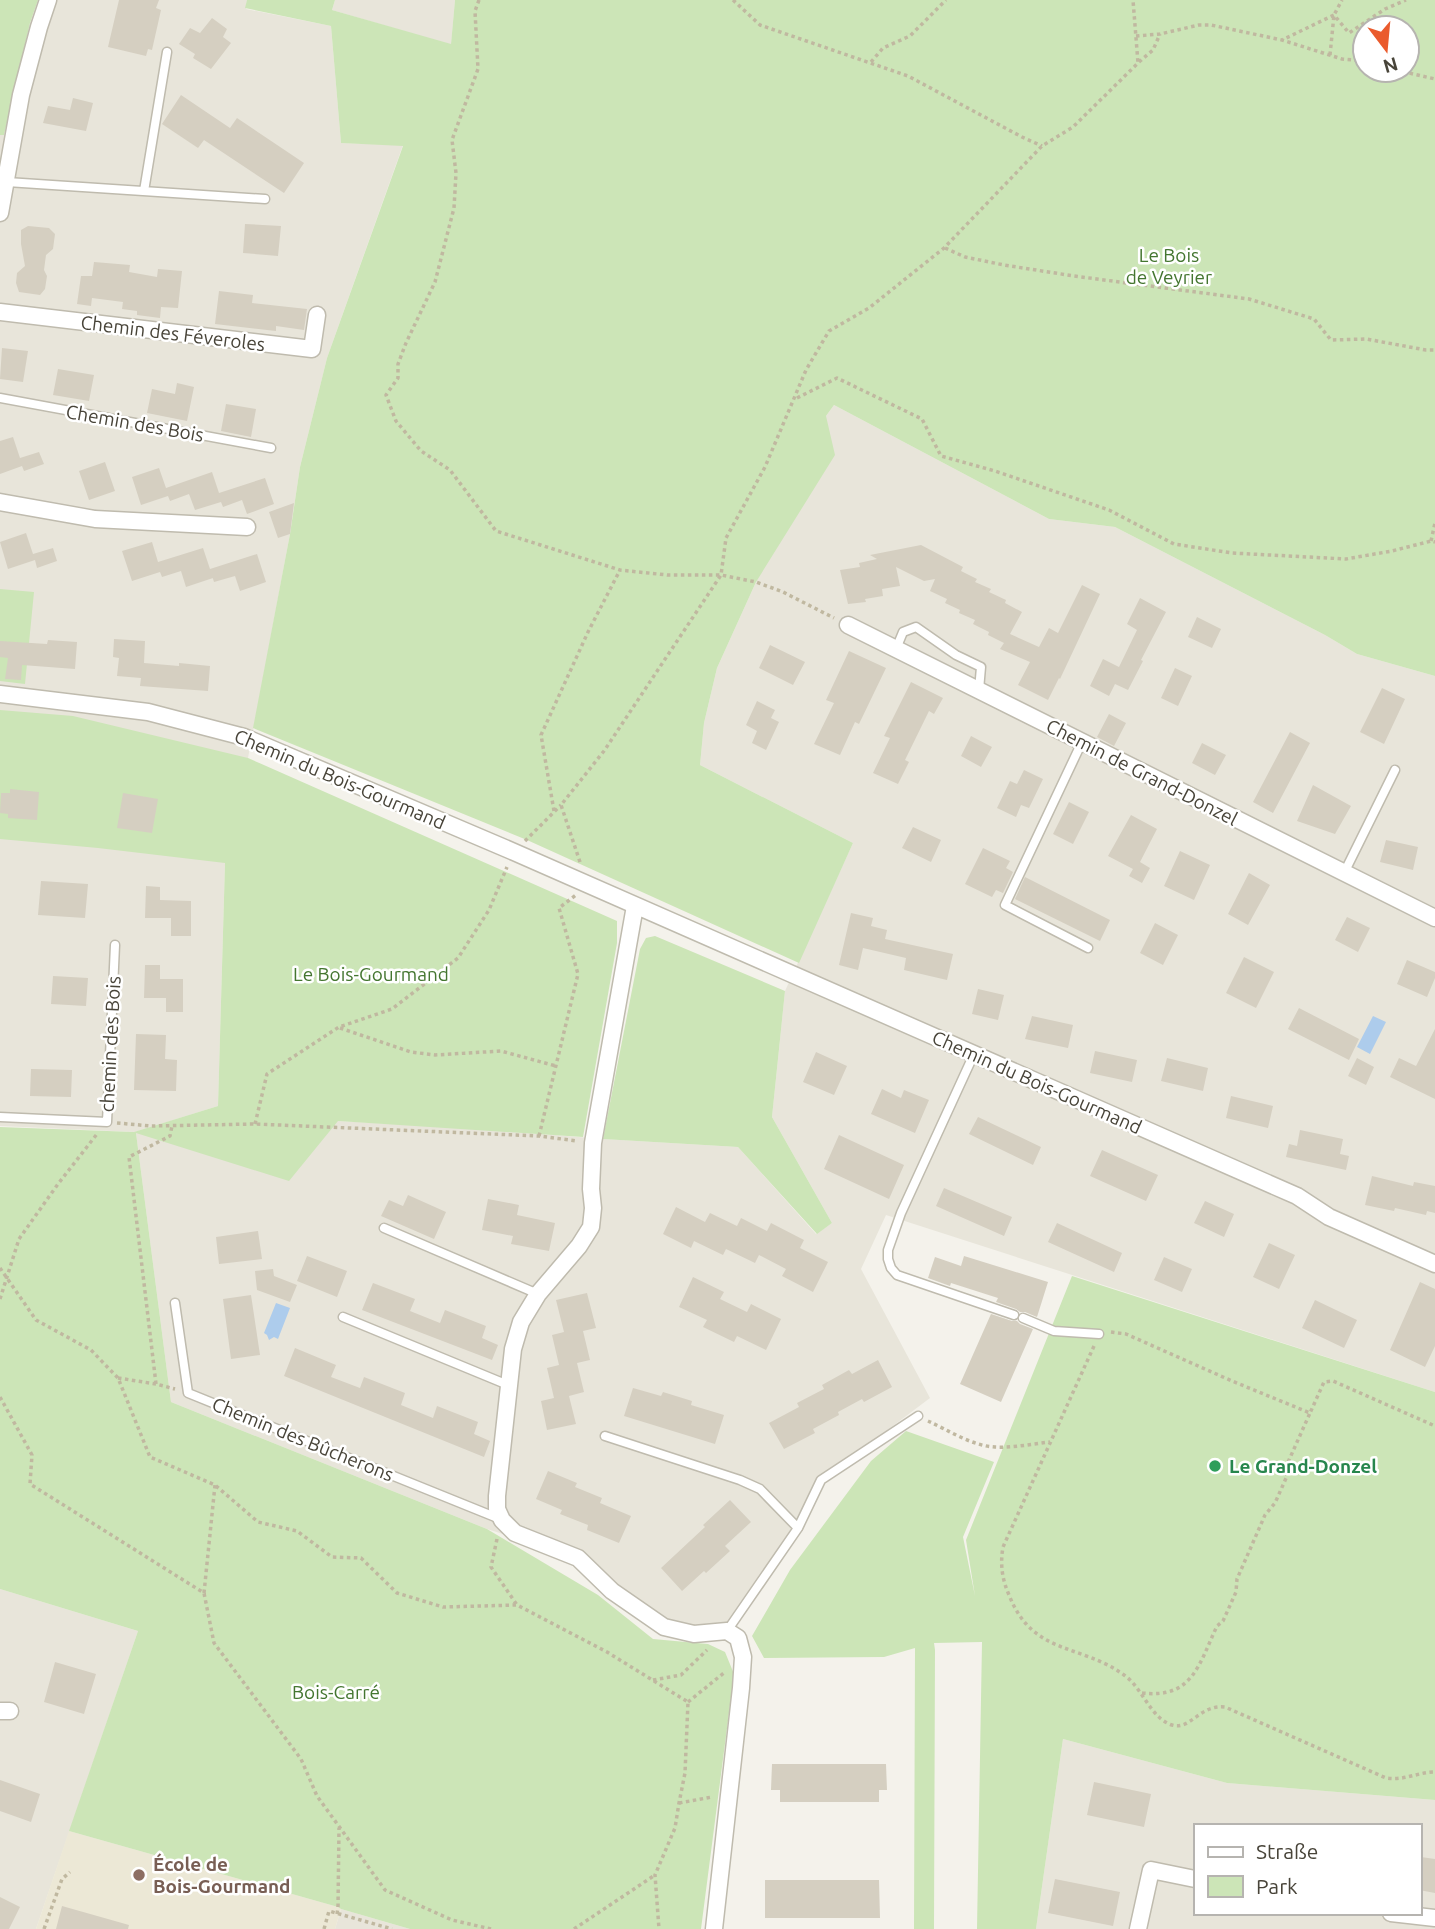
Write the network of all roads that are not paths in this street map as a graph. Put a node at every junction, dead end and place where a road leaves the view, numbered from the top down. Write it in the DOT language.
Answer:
graph roads {
  1 [pos="48,0"];
  2 [pos="167,52"];
  3 [pos="5,163"];
  4 [pos="6,182"];
  5 [pos="144,191"];
  6 [pos="265,199"];
  7 [pos="0,213"];
  8 [pos="0,312"];
  9 [pos="317,315"];
  10 [pos="0,398"];
  11 [pos="271,448"];
  12 [pos="0,502"];
  13 [pos="247,527"];
  14 [pos="849,625"];
  15 [pos="896,649"];
  16 [pos="979,690"];
  17 [pos="0,694"];
  18 [pos="1082,742"];
  19 [pos="1395,770"];
  20 [pos="1344,873"];
  21 [pos="635,906"];
  22 [pos="1435,919"];
  23 [pos="116,945"];
  24 [pos="1088,948"];
  25 [pos="974,1054"];
  26 [pos="0,1117"];
  27 [pos="384,1228"];
  28 [pos="1435,1264"];
  29 [pos="538,1294"];
  30 [pos="175,1303"];
  31 [pos="343,1317"];
  32 [pos="1099,1334"];
  33 [pos="508,1385"];
  34 [pos="918,1416"];
  35 [pos="605,1436"];
  36 [pos="502,1520"];
  37 [pos="799,1528"];
  38 [pos="727,1631"];
  39 [pos="1194,1879"];
  40 [pos="1409,1915"];
  41 [pos="1435,1918"];
  42 [pos="714,1929"];
  43 [pos="1138,1929"];
  1 -- 3 [label="street"];
  2 -- 5 [label="lane"];
  3 -- 4 [label="street"];
  4 -- 5 [label="lane"];
  4 -- 7 [label="street"];
  5 -- 6 [label="lane"];
  8 -- 9 [label="street, Chemin des Féveroles"];
  10 -- 11 [label="lane, Chemin des Bois"];
  12 -- 13 [label="street"];
  14 -- 15 [label="street, Chemin de Grand-Donzel"];
  15 -- 16 [label="street, Chemin de Grand-Donzel"];
  15 -- 16 [label="lane"];
  16 -- 18 [label="street, Chemin de Grand-Donzel"];
  17 -- 21 [label="street, Chemin du Bois-Gourmand"];
  18 -- 20 [label="street, Chemin de Grand-Donzel"];
  18 -- 24 [label="lane"];
  19 -- 20 [label="lane"];
  20 -- 22 [label="street, Chemin de Grand-Donzel"];
  21 -- 25 [label="street, Chemin du Bois-Gourmand"];
  21 -- 29 [label="street"];
  23 -- 26 [label="lane, chemin des Bois"];
  25 -- 28 [label="street, Chemin du Bois-Gourmand"];
  25 -- 32 [label="lane"];
  27 -- 29 [label="lane"];
  29 -- 33 [label="street"];
  30 -- 36 [label="lane, Chemin des Bûcherons"];
  31 -- 33 [label="lane"];
  33 -- 36 [label="street"];
  34 -- 37 [label="lane"];
  35 -- 37 [label="lane"];
  36 -- 38 [label="street, Chemin des Bûcherons"];
  37 -- 38 [label="lane"];
  38 -- 42 [label="street"];
  39 -- 43 [label="street"];
  40 -- 41 [label="street"];
}
